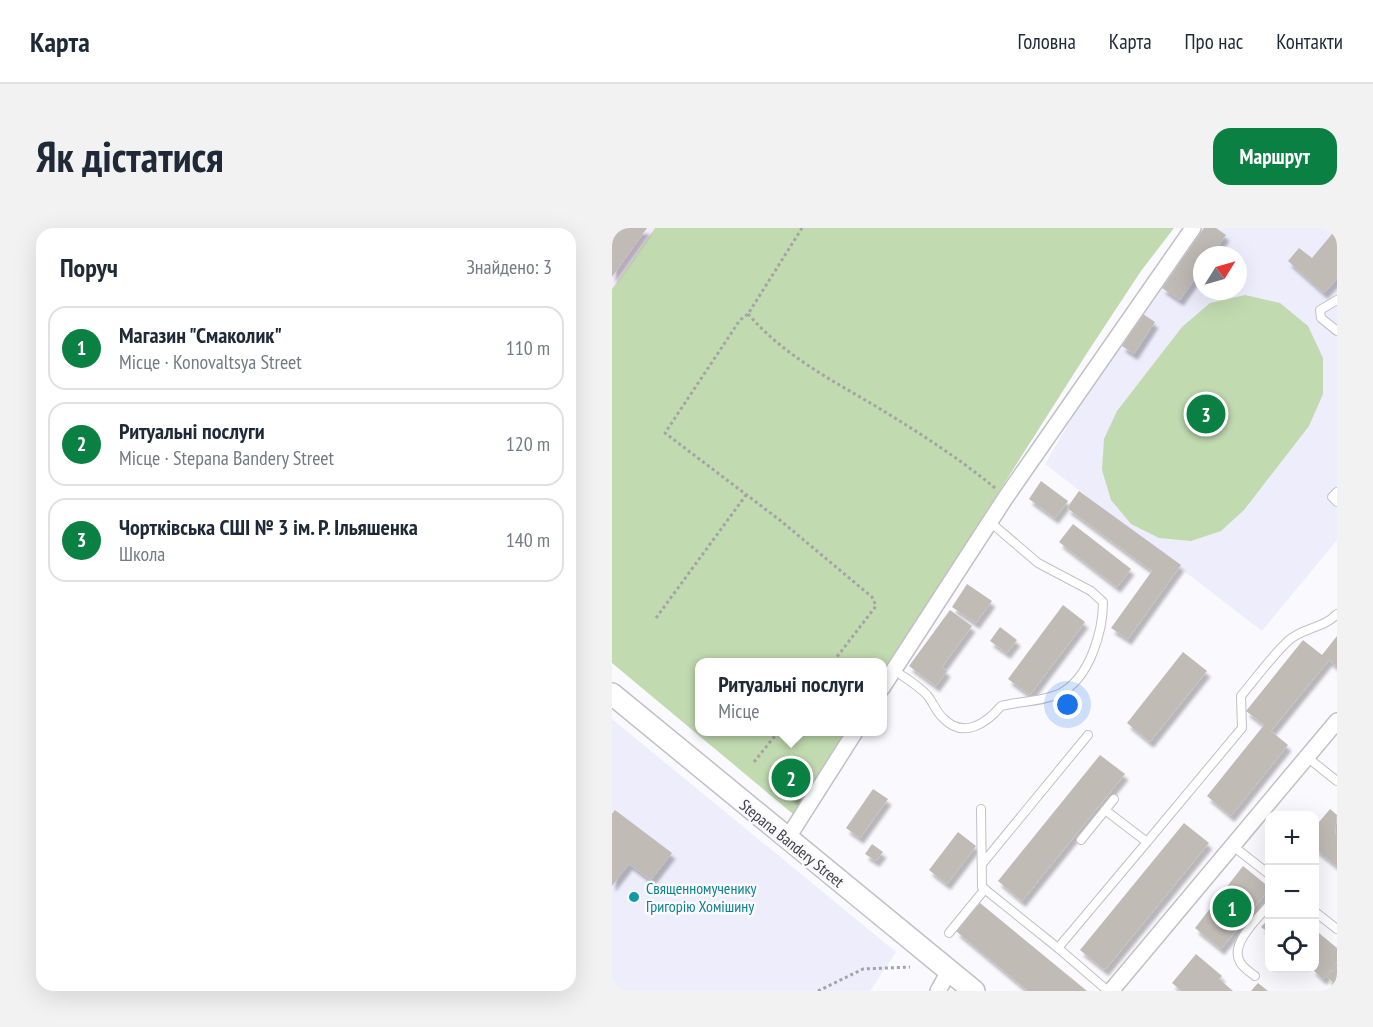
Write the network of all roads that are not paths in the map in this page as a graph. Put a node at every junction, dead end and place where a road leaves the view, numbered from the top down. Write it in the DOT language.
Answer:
graph roads {
  1 [pos="1193,228"];
  2 [pos="1337,300"];
  3 [pos="1337,331"];
  4 [pos="1337,492"];
  5 [pos="1337,502"];
  6 [pos="990,522"];
  7 [pos="1337,614"];
  8 [pos="894,670"];
  9 [pos="887,680"];
  10 [pos="612,694"];
  11 [pos="1337,721"];
  12 [pos="1088,735"];
  13 [pos="852,736"];
  14 [pos="1308,758"];
  15 [pos="1337,781"];
  16 [pos="1114,799"];
  17 [pos="981,809"];
  18 [pos="1105,810"];
  19 [pos="787,839"];
  20 [pos="1081,840"];
  21 [pos="1147,842"];
  22 [pos="1233,846"];
  23 [pos="982,864"];
  24 [pos="1265,872"];
  25 [pos="985,889"];
  26 [pos="1265,909"];
  27 [pos="1319,915"];
  28 [pos="1337,929"];
  29 [pos="949,933"];
  30 [pos="1058,948"];
  31 [pos="949,971"];
  32 [pos="1254,976"];
  33 [pos="938,991"];
  34 [pos="974,991"];
  35 [pos="1109,991"];
  1 -- 6 [label="street"];
  2 -- 3 [label="lane"];
  4 -- 5 [label="lane"];
  6 -- 8 [label="street"];
  6 -- 8 [label="lane"];
  7 -- 21 [label="lane"];
  8 -- 9 [label="street"];
  10 -- 19 [label="street, Stepana Bandery Street"];
  11 -- 14 [label="street"];
  12 -- 23 [label="lane"];
  13 -- 19 [label="street"];
  14 -- 15 [label="lane"];
  14 -- 22 [label="street"];
  16 -- 18 [label="lane"];
  17 -- 23 [label="lane"];
  18 -- 20 [label="lane"];
  18 -- 21 [label="lane"];
  19 -- 31 [label="street, Stepana Bandery Street"];
  21 -- 30 [label="lane"];
  22 -- 24 [label="lane"];
  22 -- 35 [label="street"];
  23 -- 25 [label="lane"];
  25 -- 29 [label="lane"];
  25 -- 30 [label="lane"];
  26 -- 32 [label="lane"];
  27 -- 28 [label="lane"];
  30 -- 35 [label="lane"];
  31 -- 33 [label="street"];
  31 -- 34 [label="street, Stepana Bandery Street"];
}
